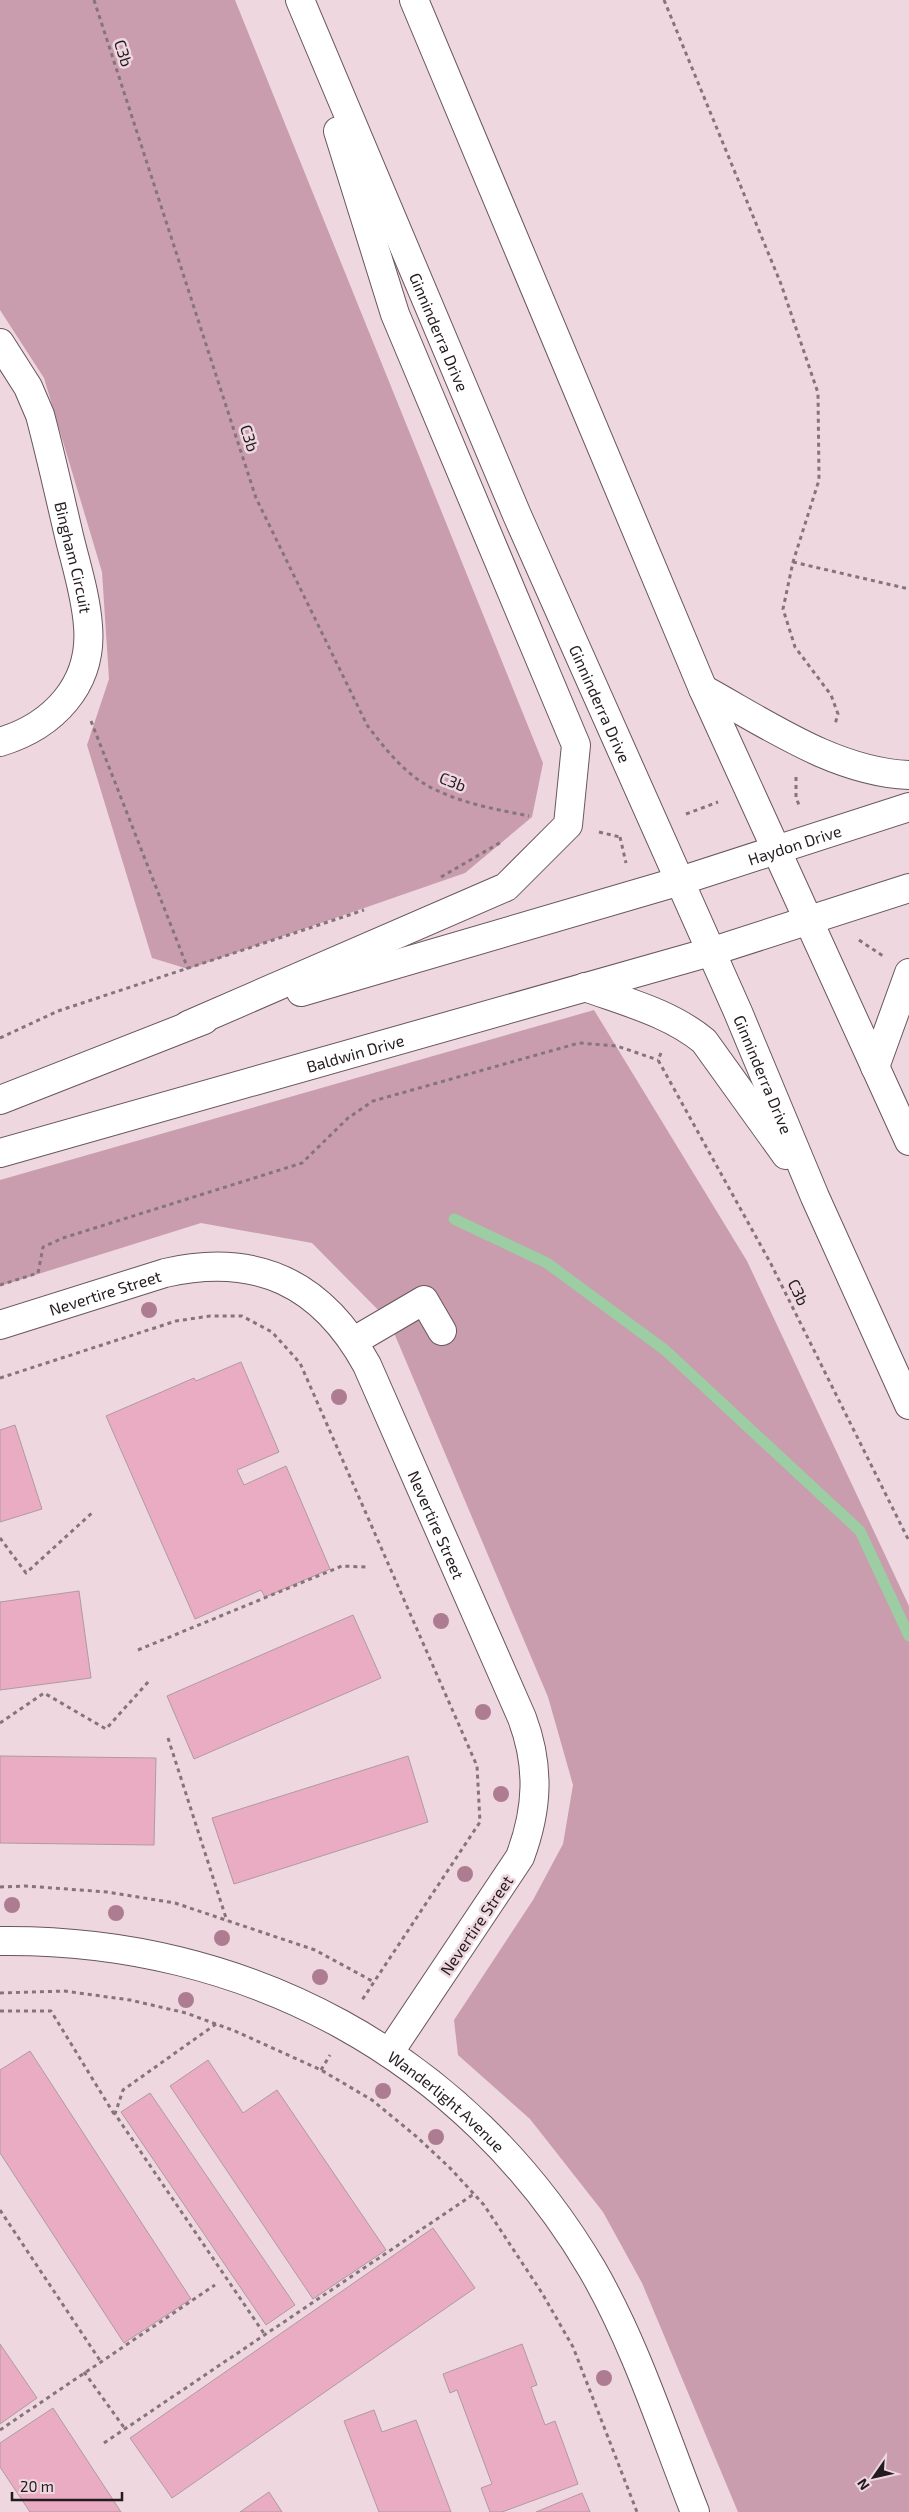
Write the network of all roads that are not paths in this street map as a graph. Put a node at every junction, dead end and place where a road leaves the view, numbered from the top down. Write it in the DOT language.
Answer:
graph roads {
  1 [pos="298,0"];
  2 [pos="414,0"];
  3 [pos="0,343"];
  4 [pos="703,689"];
  5 [pos="0,742"];
  6 [pos="909,775"];
  7 [pos="909,807"];
  8 [pos="776,849"];
  9 [pos="680,881"];
  10 [pos="909,888"];
  11 [pos="809,920"];
  12 [pos="710,952"];
  13 [pos="909,974"];
  14 [pos="585,987"];
  15 [pos="188,1025"];
  16 [pos="875,1066"];
  17 [pos="0,1100"];
  18 [pos="909,1141"];
  19 [pos="0,1153"];
  20 [pos="815,1197"];
  21 [pos="0,1326"];
  22 [pos="442,1332"];
  23 [pos="354,1341"];
  24 [pos="909,1405"];
  25 [pos="0,1941"];
  26 [pos="389,2053"];
  27 [pos="695,2512"];
  1 -- 9 [label="main road, Ginninderra Drive"];
  1 -- 15 [label="main road"];
  2 -- 4 [label="main road"];
  3 -- 5 [label="main road, Bingham Circuit"];
  4 -- 6 [label="main road"];
  4 -- 8 [label="main road"];
  7 -- 8 [label="main road, Haydon Drive"];
  8 -- 9 [label="main road, Haydon Drive"];
  8 -- 11 [label="main road"];
  9 -- 12 [label="main road, Ginninderra Drive"];
  9 -- 15 [label="main road"];
  10 -- 11 [label="main road"];
  11 -- 12 [label="main road"];
  11 -- 16 [label="main road"];
  12 -- 14 [label="main road, Baldwin Drive"];
  12 -- 20 [label="main road, Ginninderra Drive"];
  13 -- 16 [label="main road"];
  14 -- 19 [label="main road, Baldwin Drive"];
  14 -- 20 [label="main road"];
  15 -- 17 [label="main road"];
  16 -- 18 [label="main road"];
  20 -- 24 [label="main road, Ginninderra Drive"];
  21 -- 23 [label="main road, Nevertire Street"];
  22 -- 23 [label="main road"];
  23 -- 26 [label="main road, Nevertire Street"];
  25 -- 26 [label="main road, Wanderlight Avenue"];
  26 -- 27 [label="main road, Wanderlight Avenue"];
}
